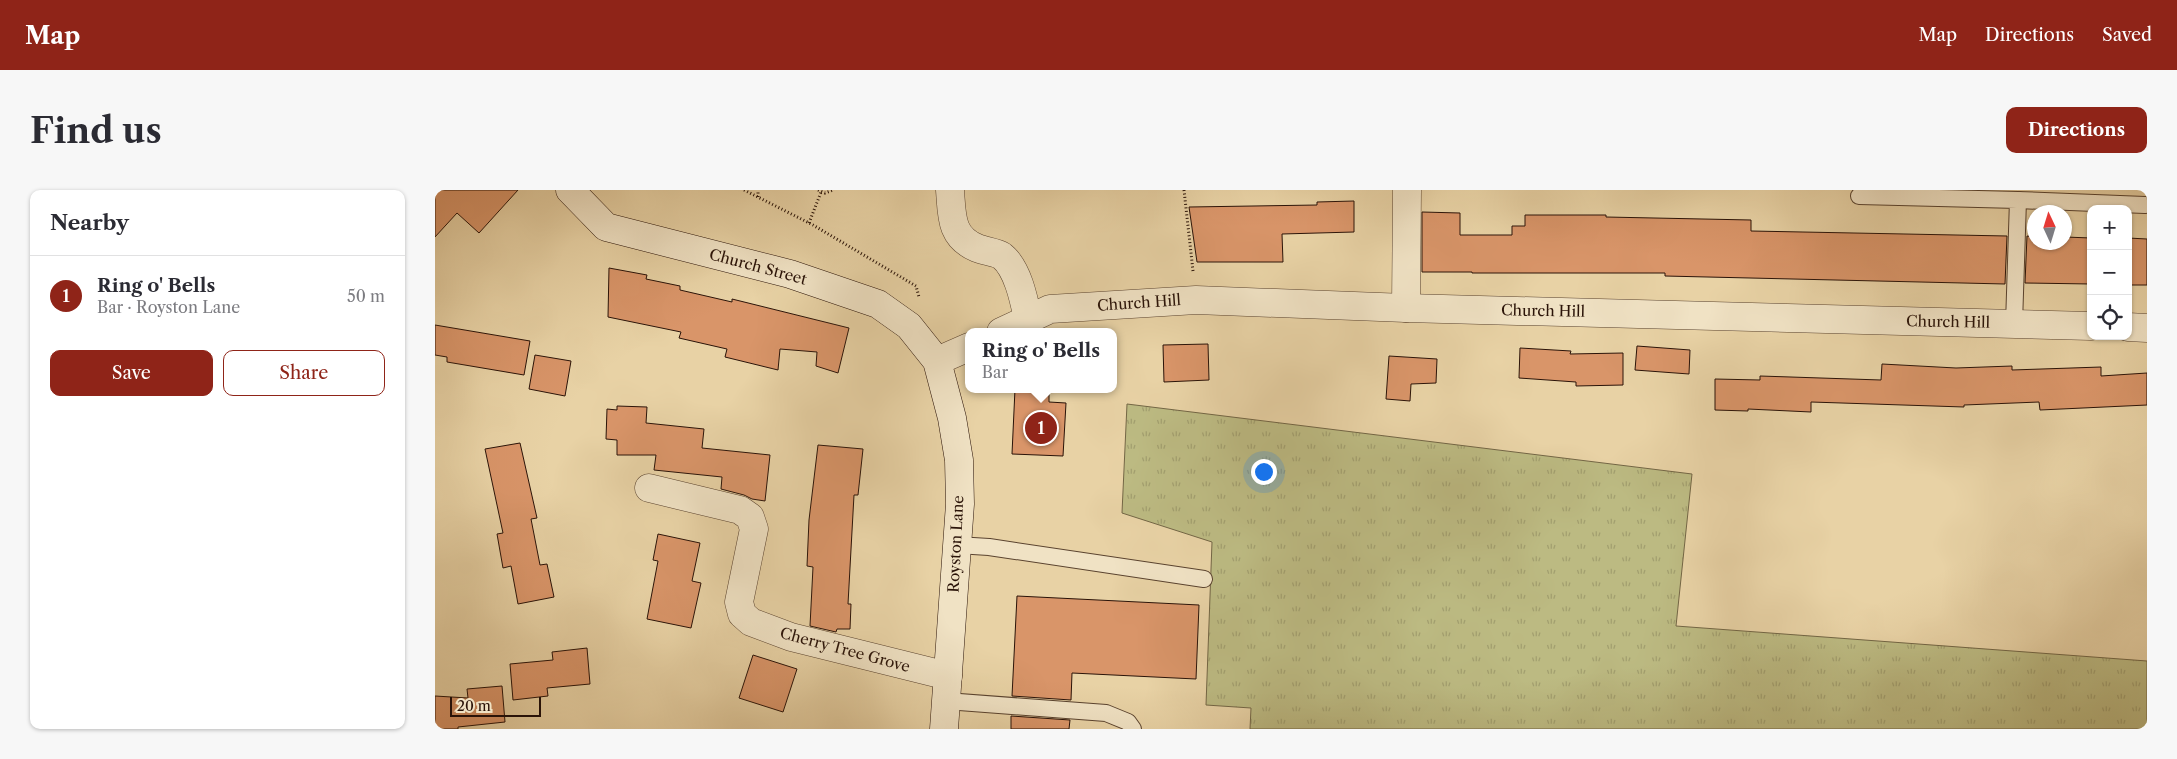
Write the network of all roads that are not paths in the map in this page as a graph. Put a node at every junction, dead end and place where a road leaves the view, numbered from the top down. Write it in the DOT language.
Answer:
graph roads {
  1 [pos="570,190"];
  2 [pos="950,190"];
  3 [pos="1407,190"];
  4 [pos="1859,196"];
  5 [pos="2018,200"];
  6 [pos="2145,205"];
  7 [pos="1406,308"];
  8 [pos="1028,319"];
  9 [pos="2014,324"];
  10 [pos="2087,326"];
  11 [pos="2132,327"];
  12 [pos="1009,328"];
  13 [pos="2147,328"];
  14 [pos="965,349"];
  15 [pos="937,362"];
  16 [pos="649,488"];
  17 [pos="957,545"];
  18 [pos="1204,579"];
  19 [pos="947,688"];
  20 [pos="945,729"];
  21 [pos="1133,729"];
  1 -- 15 [label="street, Church Street"];
  2 -- 8 [label="street"];
  3 -- 7 [label="street"];
  4 -- 5 [label="lane"];
  5 -- 6 [label="lane"];
  5 -- 9 [label="lane"];
  7 -- 8 [label="street, Church Hill"];
  7 -- 9 [label="street, Church Hill"];
  8 -- 12 [label="street, Church Hill"];
  9 -- 10 [label="street, Church Hill"];
  11 -- 13 [label="street"];
  14 -- 15 [label="street"];
  15 -- 17 [label="street, Royston Lane"];
  16 -- 19 [label="street, Cherry Tree Grove"];
  17 -- 18 [label="lane"];
  17 -- 19 [label="street, Royston Lane"];
  19 -- 20 [label="street, Royston Lane"];
  19 -- 21 [label="lane"];
}
